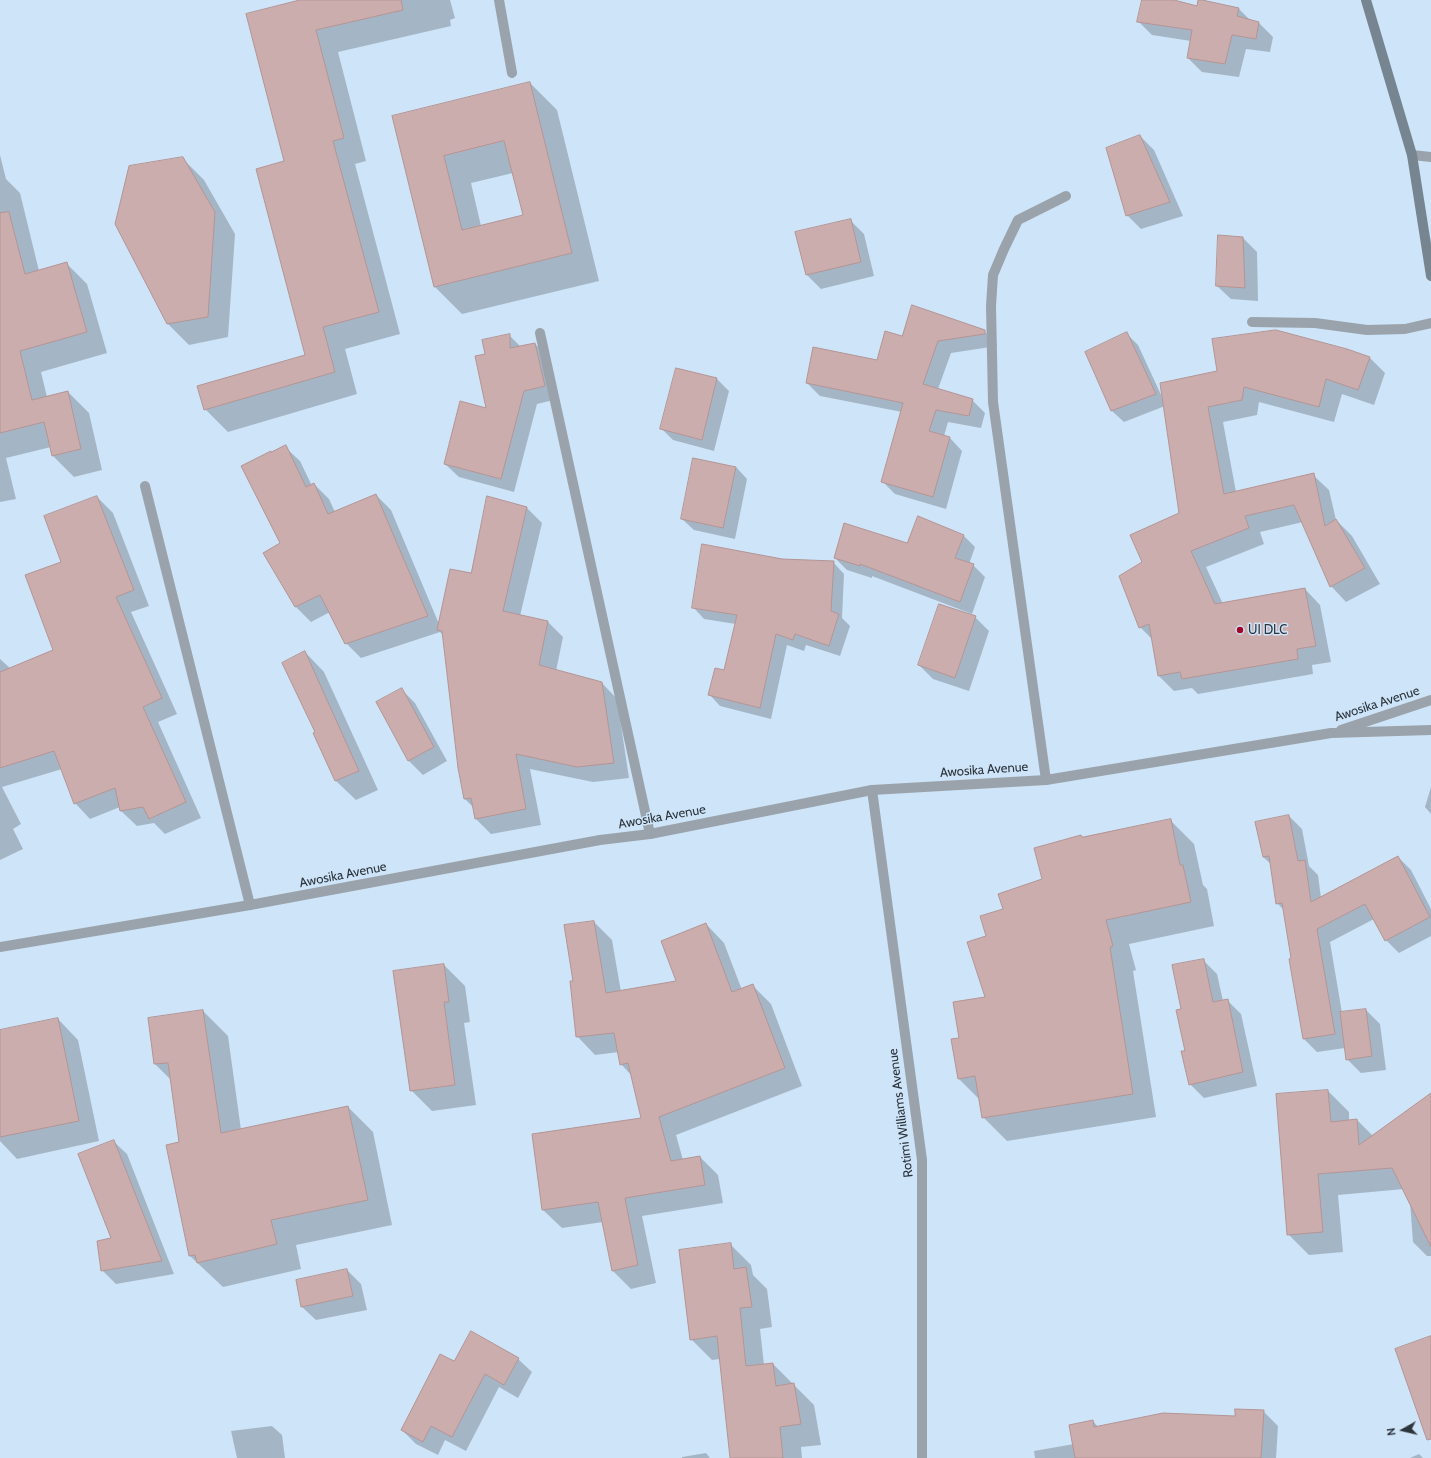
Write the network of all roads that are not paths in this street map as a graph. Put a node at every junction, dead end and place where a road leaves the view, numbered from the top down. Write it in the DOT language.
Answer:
graph roads {
  1 [pos="499,0"];
  2 [pos="1366,0"];
  3 [pos="512,73"];
  4 [pos="1412,155"];
  5 [pos="1431,157"];
  6 [pos="1066,196"];
  7 [pos="1431,276"];
  8 [pos="1252,322"];
  9 [pos="1431,323"];
  10 [pos="540,332"];
  11 [pos="145,486"];
  12 [pos="1431,700"];
  13 [pos="1431,730"];
  14 [pos="1331,733"];
  15 [pos="1046,780"];
  16 [pos="872,790"];
  17 [pos="650,834"];
  18 [pos="250,906"];
  19 [pos="0,947"];
  20 [pos="922,1458"];
  1 -- 3 [label="street"];
  2 -- 4 [label="main road"];
  4 -- 5 [label="street"];
  4 -- 7 [label="main road"];
  6 -- 15 [label="street"];
  8 -- 9 [label="street"];
  10 -- 17 [label="street"];
  11 -- 18 [label="street"];
  12 -- 14 [label="street, Awosika Avenue"];
  13 -- 14 [label="street, Awosika Avenue"];
  14 -- 15 [label="street, Awosika Avenue"];
  15 -- 16 [label="street, Awosika Avenue"];
  16 -- 17 [label="street, Awosika Avenue"];
  16 -- 20 [label="street, Rotimi Williams Avenue"];
  17 -- 18 [label="street, Awosika Avenue"];
  18 -- 19 [label="street, Awosika Avenue"];
}
